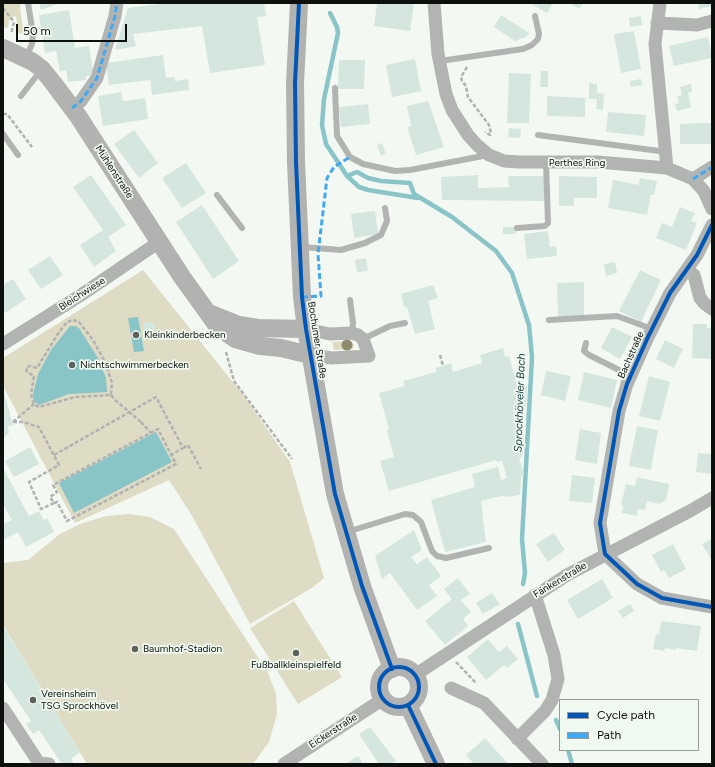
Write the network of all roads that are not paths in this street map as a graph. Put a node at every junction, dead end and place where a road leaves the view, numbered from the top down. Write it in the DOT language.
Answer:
graph roads {
  1 [pos="28,3"];
  2 [pos="116,3"];
  3 [pos="299,3"];
  4 [pos="434,3"];
  5 [pos="660,3"];
  6 [pos="535,16"];
  7 [pos="712,21"];
  8 [pos="657,23"];
  9 [pos="7,41"];
  10 [pos="26,58"];
  11 [pos="440,62"];
  12 [pos="42,69"];
  13 [pos="335,88"];
  14 [pos="21,96"];
  15 [pos="72,108"];
  16 [pos="3,134"];
  17 [pos="538,135"];
  18 [pos="667,152"];
  19 [pos="489,154"];
  20 [pos="18,155"];
  21 [pos="546,163"];
  22 [pos="712,167"];
  23 [pos="667,168"];
  24 [pos="694,179"];
  25 [pos="217,195"];
  26 [pos="712,207"];
  27 [pos="385,208"];
  28 [pos="712,225"];
  29 [pos="242,228"];
  30 [pos="517,228"];
  31 [pos="159,242"];
  32 [pos="299,247"];
  33 [pos="688,270"];
  34 [pos="350,300"];
  35 [pos="712,309"];
  36 [pos="210,313"];
  37 [pos="548,320"];
  38 [pos="405,322"];
  39 [pos="306,329"];
  40 [pos="652,329"];
  41 [pos="358,336"];
  42 [pos="586,343"];
  43 [pos="3,344"];
  44 [pos="310,355"];
  45 [pos="631,376"];
  46 [pos="712,498"];
  47 [pos="346,532"];
  48 [pos="489,548"];
  49 [pos="605,554"];
  50 [pos="535,595"];
  51 [pos="712,607"];
  52 [pos="392,669"];
  53 [pos="415,675"];
  54 [pos="451,688"];
  55 [pos="383,699"];
  56 [pos="408,706"];
  57 [pos="3,708"];
  58 [pos="517,739"];
  59 [pos="49,764"];
  60 [pos="284,764"];
  61 [pos="436,764"];
  62 [pos="542,764"];
  1 -- 10 [label="lane"];
  2 -- 15 [label="street"];
  3 -- 32 [label="main road, Bochumer Straße"];
  4 -- 11 [label="street, Perthes Ring"];
  5 -- 8 [label="street"];
  6 -- 11 [label="lane"];
  7 -- 8 [label="street"];
  8 -- 18 [label="street"];
  9 -- 10 [label="main road, Mühlenstraße"];
  10 -- 12 [label="main road, Mühlenstraße"];
  11 -- 19 [label="street, Perthes Ring"];
  12 -- 14 [label="lane"];
  12 -- 15 [label="main road, Mühlenstraße"];
  13 -- 19 [label="lane"];
  15 -- 31 [label="main road, Mühlenstraße"];
  16 -- 20 [label="lane"];
  17 -- 18 [label="lane"];
  18 -- 23 [label="street"];
  19 -- 21 [label="street, Perthes Ring"];
  21 -- 23 [label="street, Perthes Ring"];
  21 -- 30 [label="lane"];
  22 -- 24 [label="street"];
  23 -- 24 [label="street"];
  24 -- 26 [label="street"];
  25 -- 29 [label="lane"];
  27 -- 32 [label="lane"];
  28 -- 33 [label="street, Bachstraße"];
  31 -- 36 [label="main road, Mühlenstraße"];
  31 -- 43 [label="street, Bleichwiese"];
  32 -- 39 [label="main road, Bochumer Straße"];
  33 -- 35 [label="street"];
  33 -- 40 [label="street, Bachstraße"];
  34 -- 41 [label="lane"];
  36 -- 39 [label="main road, Mühlenstraße"];
  36 -- 44 [label="main road, Mühlenstraße"];
  37 -- 40 [label="lane"];
  38 -- 41 [label="lane"];
  39 -- 41 [label="street, Bochumer Straße"];
  39 -- 44 [label="main road, Bochumer Straße"];
  40 -- 45 [label="street, Bachstraße"];
  41 -- 44 [label="street, Bochumer Straße"];
  42 -- 45 [label="lane"];
  44 -- 47 [label="main road, Bochumer Straße"];
  45 -- 49 [label="street, Bachstraße"];
  46 -- 49 [label="street, Fänkenstraße"];
  47 -- 48 [label="lane"];
  47 -- 52 [label="main road, Bochumer Straße"];
  49 -- 50 [label="street, Fänkenstraße"];
  49 -- 51 [label="street"];
  50 -- 53 [label="street, Fänkenstraße"];
  50 -- 58 [label="street"];
  52 -- 53 [label="main road"];
  52 -- 55 [label="main road"];
  53 -- 56 [label="main road"];
  54 -- 58 [label="street"];
  55 -- 56 [label="main road"];
  55 -- 60 [label="street, Eickerstraße"];
  56 -- 61 [label="main road"];
  57 -- 59 [label="street"];
  58 -- 62 [label="street"];
}
